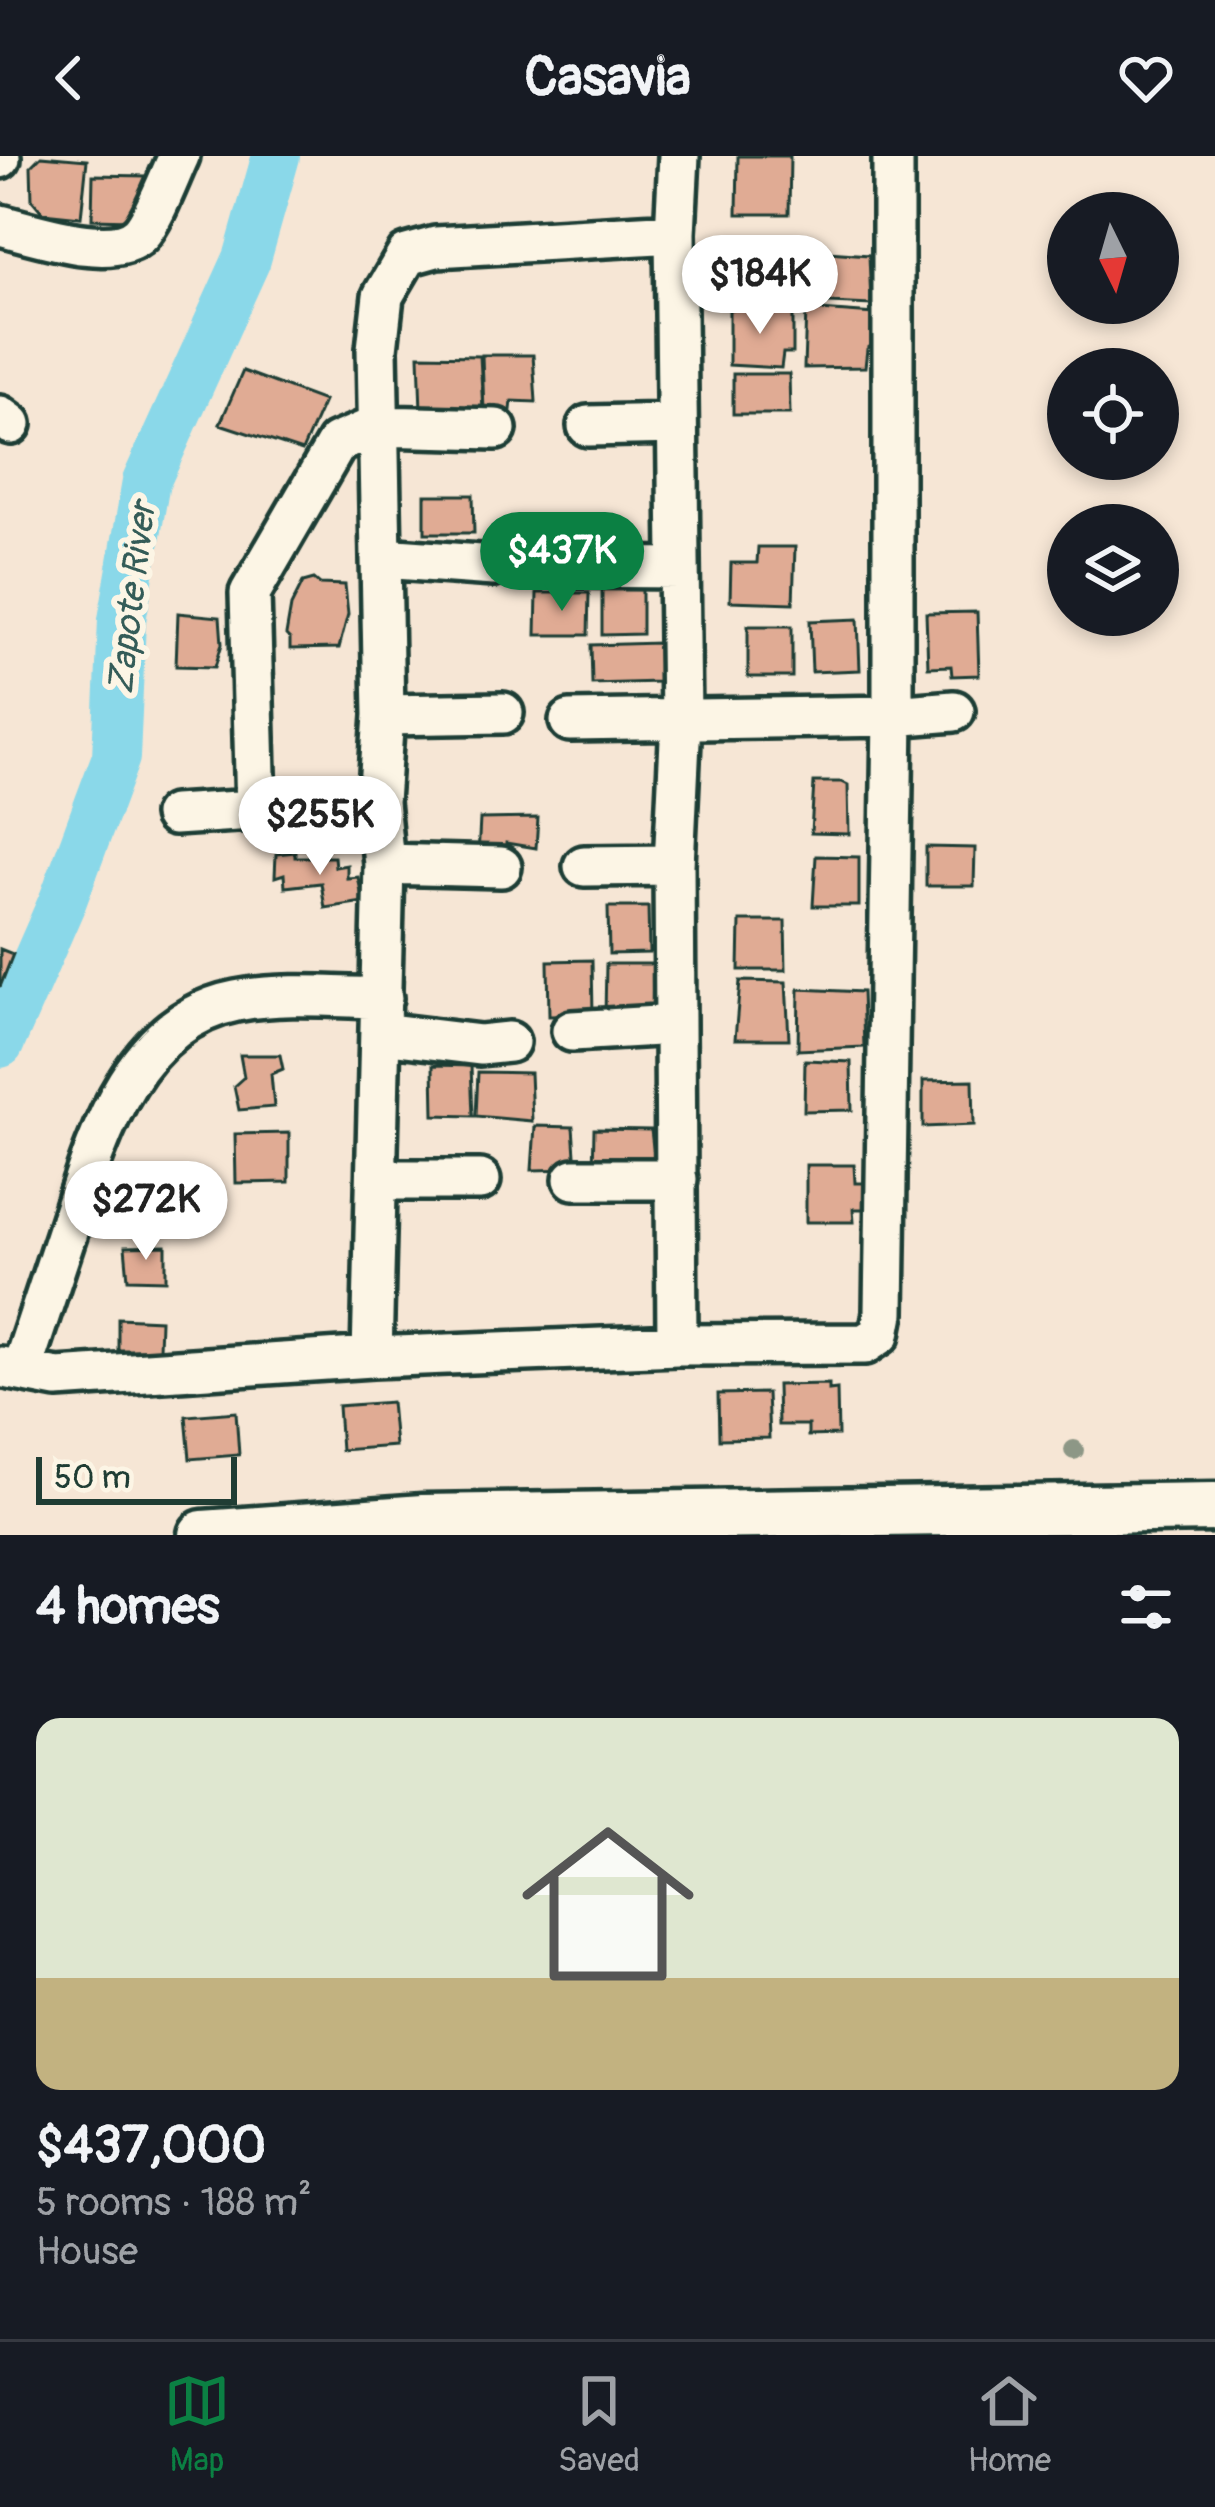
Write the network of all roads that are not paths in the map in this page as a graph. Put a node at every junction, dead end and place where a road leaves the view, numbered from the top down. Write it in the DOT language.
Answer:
graph roads {
  1 [pos="179,156"];
  2 [pos="679,156"];
  3 [pos="892,156"];
  4 [pos="0,226"];
  5 [pos="675,233"];
  6 [pos="677,424"];
  7 [pos="377,426"];
  8 [pos="589,426"];
  9 [pos="496,429"];
  10 [pos="382,558"];
  11 [pos="494,566"];
  12 [pos="572,567"];
  13 [pos="678,568"];
  14 [pos="954,711"];
  15 [pos="503,713"];
  16 [pos="384,715"];
  17 [pos="893,716"];
  18 [pos="681,720"];
  19 [pos="570,721"];
  20 [pos="378,802"];
  21 [pos="256,810"];
  22 [pos="174,815"];
  23 [pos="384,864"];
  24 [pos="674,865"];
  25 [pos="584,866"];
  26 [pos="501,867"];
  27 [pos="381,1015"];
  28 [pos="675,1025"];
  29 [pos="572,1031"];
  30 [pos="509,1042"];
  31 [pos="574,1179"];
  32 [pos="677,1179"];
  33 [pos="379,1180"];
  34 [pos="480,1180"];
  35 [pos="677,1345"];
  36 [pos="372,1357"];
  37 [pos="10,1369"];
  38 [pos="1215,1507"];
  39 [pos="203,1535"];
  1 -- 4 [label="street"];
  2 -- 5 [label="street"];
  3 -- 17 [label="street"];
  5 -- 6 [label="street"];
  5 -- 7 [label="street"];
  6 -- 8 [label="street"];
  6 -- 13 [label="street"];
  7 -- 9 [label="street"];
  7 -- 10 [label="street"];
  7 -- 21 [label="street"];
  10 -- 11 [label="street"];
  10 -- 16 [label="street"];
  12 -- 13 [label="street"];
  13 -- 18 [label="street"];
  14 -- 17 [label="street"];
  15 -- 16 [label="street"];
  16 -- 20 [label="street"];
  17 -- 18 [label="street"];
  17 -- 35 [label="street"];
  18 -- 19 [label="street"];
  18 -- 24 [label="street"];
  20 -- 21 [label="street"];
  20 -- 23 [label="street"];
  21 -- 22 [label="street"];
  23 -- 26 [label="street"];
  23 -- 27 [label="street"];
  24 -- 25 [label="street"];
  24 -- 28 [label="street"];
  27 -- 30 [label="street"];
  27 -- 33 [label="street"];
  27 -- 37 [label="street"];
  28 -- 29 [label="street"];
  28 -- 32 [label="street"];
  31 -- 32 [label="street"];
  32 -- 35 [label="street"];
  33 -- 34 [label="street"];
  33 -- 36 [label="street"];
  35 -- 36 [label="street"];
  36 -- 37 [label="street"];
  38 -- 39 [label="main road"];
}
